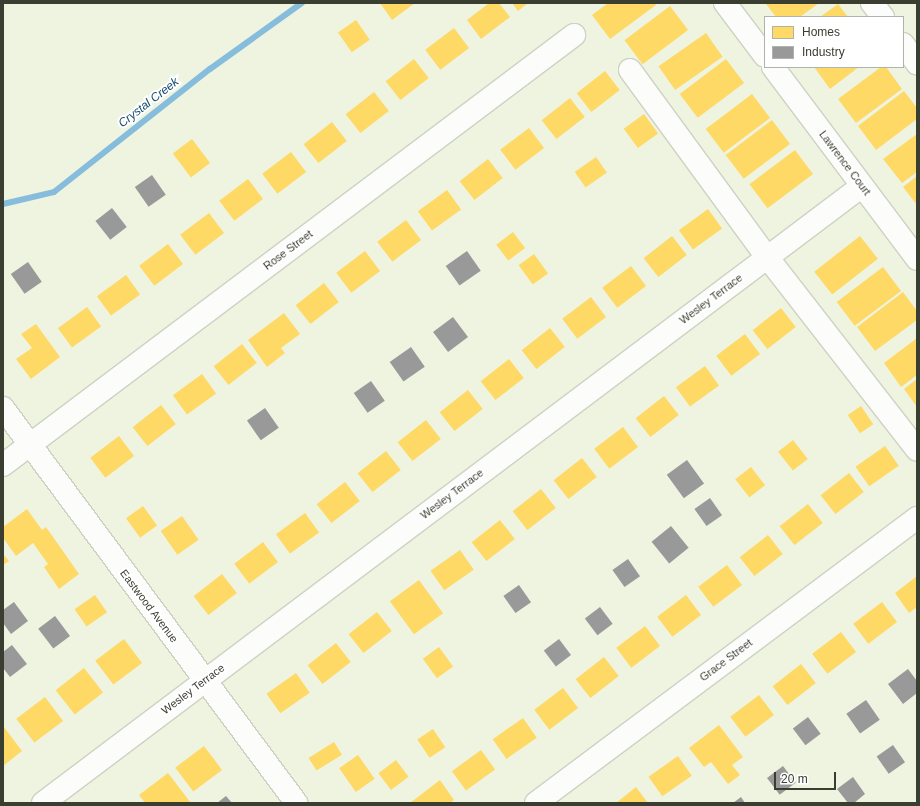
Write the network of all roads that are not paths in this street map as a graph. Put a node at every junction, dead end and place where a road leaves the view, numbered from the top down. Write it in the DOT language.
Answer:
graph roads {
  1 [pos="725,3"];
  2 [pos="872,3"];
  3 [pos="882,16"];
  4 [pos="574,36"];
  5 [pos="904,45"];
  6 [pos="764,55"];
  7 [pos="917,63"];
  8 [pos="774,68"];
  9 [pos="630,70"];
  10 [pos="862,186"];
  11 [pos="768,257"];
  12 [pos="917,259"];
  13 [pos="3,408"];
  14 [pos="30,445"];
  15 [pos="917,450"];
  16 [pos="3,465"];
  17 [pos="917,518"];
  18 [pos="205,681"];
  19 [pos="43,803"];
  20 [pos="296,803"];
  21 [pos="536,803"];
  1 -- 6 [label="street"];
  2 -- 3 [label="street"];
  4 -- 14 [label="street, Rose Street"];
  5 -- 7 [label="street"];
  8 -- 10 [label="street, Lawrence Court"];
  9 -- 11 [label="street"];
  10 -- 11 [label="street, Wesley Terrace"];
  10 -- 12 [label="street, Lawrence Court"];
  11 -- 15 [label="street"];
  11 -- 18 [label="street, Wesley Terrace"];
  13 -- 14 [label="street, Eastwood Avenue"];
  14 -- 16 [label="street, Rose Street"];
  14 -- 18 [label="street, Eastwood Avenue"];
  17 -- 21 [label="street, Grace Street"];
  18 -- 19 [label="street, Wesley Terrace"];
  18 -- 20 [label="street, Eastwood Avenue"];
}
